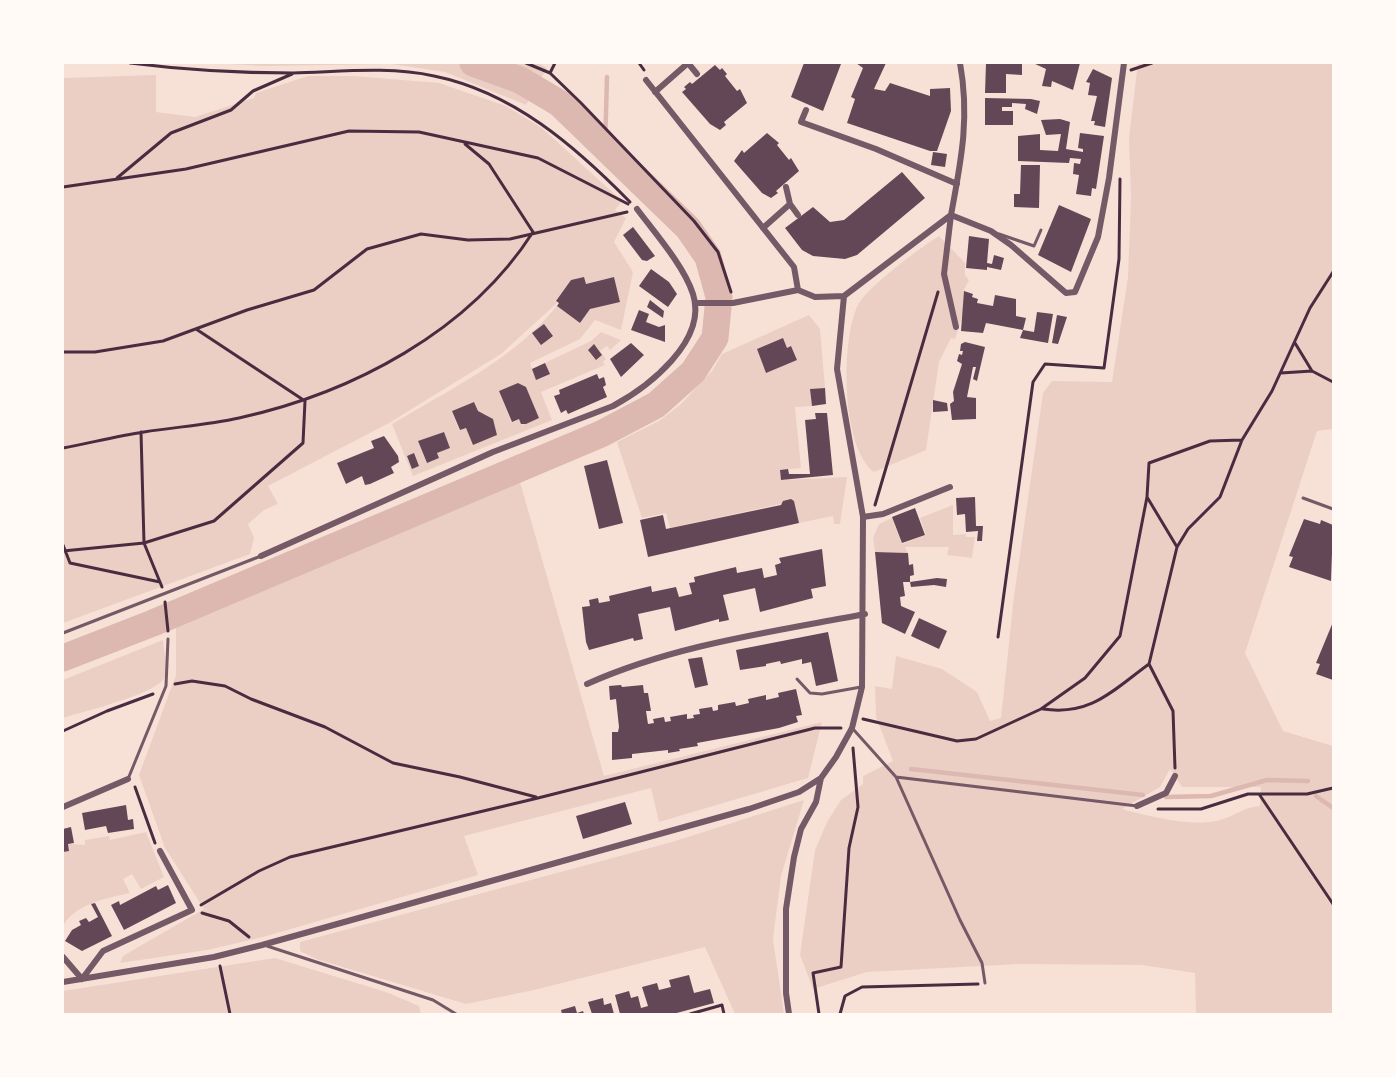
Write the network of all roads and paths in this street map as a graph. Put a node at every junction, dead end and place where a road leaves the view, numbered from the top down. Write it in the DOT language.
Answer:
graph roads {
  1 [pos="130,63"];
  2 [pos="526,63"];
  3 [pos="555,63"];
  4 [pos="688,63"];
  5 [pos="960,63"];
  6 [pos="1116,63"];
  7 [pos="1152,63"];
  8 [pos="1124,65"];
  9 [pos="294,73"];
  10 [pos="550,73"];
  11 [pos="697,74"];
  12 [pos="646,80"];
  13 [pos="655,92"];
  14 [pos="806,110"];
  15 [pos="465,144"];
  16 [pos="1119,169"];
  17 [pos="117,178"];
  18 [pos="957,184"];
  19 [pos="63,187"];
  20 [pos="786,187"];
  21 [pos="789,204"];
  22 [pos="637,209"];
  23 [pos="798,215"];
  24 [pos="951,215"];
  25 [pos="763,228"];
  26 [pos="1041,230"];
  27 [pos="991,231"];
  28 [pos="533,232"];
  29 [pos="1333,272"];
  30 [pos="944,274"];
  31 [pos="798,291"];
  32 [pos="732,294"];
  33 [pos="844,296"];
  34 [pos="695,303"];
  35 [pos="956,327"];
  36 [pos="196,329"];
  37 [pos="1294,343"];
  38 [pos="63,352"];
  39 [pos="1312,371"];
  40 [pos="1281,373"];
  41 [pos="1333,382"];
  42 [pos="305,400"];
  43 [pos="141,432"];
  44 [pos="1242,440"];
  45 [pos="63,448"];
  46 [pos="950,487"];
  47 [pos="1147,497"];
  48 [pos="1303,498"];
  49 [pos="1333,508"];
  50 [pos="863,517"];
  51 [pos="144,543"];
  52 [pos="63,545"];
  53 [pos="1177,547"];
  54 [pos="64,551"];
  55 [pos="261,556"];
  56 [pos="160,582"];
  57 [pos="164,594"];
  58 [pos="865,614"];
  59 [pos="63,633"];
  60 [pos="999,637"];
  61 [pos="168,639"];
  62 [pos="1149,664"];
  63 [pos="797,679"];
  64 [pos="587,684"];
  65 [pos="166,686"];
  66 [pos="862,687"];
  67 [pos="1041,709"];
  68 [pos="855,717"];
  69 [pos="852,728"];
  70 [pos="63,731"];
  71 [pos="1175,776"];
  72 [pos="896,777"];
  73 [pos="820,778"];
  74 [pos="128,779"];
  75 [pos="1333,788"];
  76 [pos="1259,794"];
  77 [pos="538,798"];
  78 [pos="1137,806"];
  79 [pos="63,807"];
  80 [pos="160,851"];
  81 [pos="1333,904"];
  82 [pos="192,910"];
  83 [pos="262,945"];
  84 [pos="63,957"];
  85 [pos="214,957"];
  86 [pos="82,979"];
  87 [pos="63,982"];
  88 [pos="985,984"];
  89 [pos="230,1014"];
  90 [pos="456,1014"];
  91 [pos="690,1014"];
  92 [pos="724,1014"];
  93 [pos="789,1014"];
  94 [pos="819,1014"];
  95 [pos="840,1014"];
  1 -- 9 [label="path"];
  2 -- 10 [label="path"];
  3 -- 10 [label="path"];
  4 -- 11 [label="street"];
  4 -- 13 [label="street"];
  5 -- 18 [label="street"];
  6 -- 8 [label="street"];
  7 -- 8 [label="path"];
  8 -- 27 [label="street"];
  9 -- 17 [label="path"];
  9 -- 22 [label="path"];
  10 -- 32 [label="path"];
  12 -- 13 [label="street"];
  13 -- 25 [label="street"];
  14 -- 18 [label="street"];
  15 -- 17 [label="path"];
  15 -- 22 [label="path"];
  15 -- 28 [label="path"];
  16 -- 60 [label="path"];
  17 -- 19 [label="path"];
  18 -- 24 [label="street"];
  20 -- 21 [label="street"];
  21 -- 23 [label="street"];
  21 -- 25 [label="street"];
  22 -- 28 [label="path"];
  22 -- 34 [label="street"];
  24 -- 27 [label="street"];
  24 -- 30 [label="street"];
  24 -- 33 [label="street"];
  25 -- 31 [label="street"];
  26 -- 27 [label="lane"];
  28 -- 36 [label="path"];
  28 -- 42 [label="path"];
  29 -- 37 [label="path"];
  30 -- 35 [label="street"];
  30 -- 50 [label="path"];
  31 -- 33 [label="street"];
  31 -- 34 [label="street"];
  33 -- 50 [label="street"];
  34 -- 55 [label="street"];
  36 -- 38 [label="path"];
  36 -- 42 [label="path"];
  37 -- 39 [label="path"];
  37 -- 40 [label="path"];
  39 -- 40 [label="path"];
  39 -- 41 [label="path"];
  40 -- 44 [label="path"];
  42 -- 43 [label="path"];
  42 -- 51 [label="path"];
  43 -- 45 [label="path"];
  43 -- 51 [label="path"];
  44 -- 47 [label="path"];
  44 -- 53 [label="path"];
  46 -- 50 [label="street"];
  47 -- 53 [label="path"];
  47 -- 67 [label="path"];
  48 -- 49 [label="lane"];
  50 -- 58 [label="street"];
  51 -- 54 [label="path"];
  51 -- 56 [label="path"];
  52 -- 54 [label="path"];
  53 -- 62 [label="path"];
  54 -- 56 [label="path"];
  55 -- 57 [label="lane"];
  56 -- 57 [label="path"];
  57 -- 59 [label="lane"];
  57 -- 61 [label="path"];
  58 -- 64 [label="street"];
  58 -- 66 [label="street"];
  61 -- 65 [label="lane"];
  62 -- 67 [label="path"];
  62 -- 71 [label="path"];
  63 -- 66 [label="lane"];
  65 -- 70 [label="path"];
  65 -- 74 [label="lane"];
  65 -- 77 [label="path"];
  66 -- 68 [label="street"];
  67 -- 68 [label="path"];
  68 -- 69 [label="street"];
  69 -- 72 [label="lane"];
  69 -- 73 [label="street"];
  69 -- 77 [label="path"];
  69 -- 94 [label="path"];
  71 -- 78 [label="street"];
  72 -- 78 [label="lane"];
  72 -- 88 [label="lane"];
  73 -- 83 [label="street"];
  73 -- 93 [label="street"];
  74 -- 79 [label="street"];
  74 -- 80 [label="path"];
  75 -- 76 [label="path"];
  76 -- 78 [label="path"];
  76 -- 81 [label="path"];
  77 -- 82 [label="path"];
  80 -- 82 [label="street"];
  82 -- 83 [label="path"];
  82 -- 86 [label="street"];
  83 -- 85 [label="street"];
  83 -- 90 [label="lane"];
  84 -- 86 [label="street"];
  85 -- 86 [label="street"];
  85 -- 89 [label="path"];
  86 -- 87 [label="street"];
  88 -- 95 [label="path"];
  91 -- 92 [label="path"];
}
